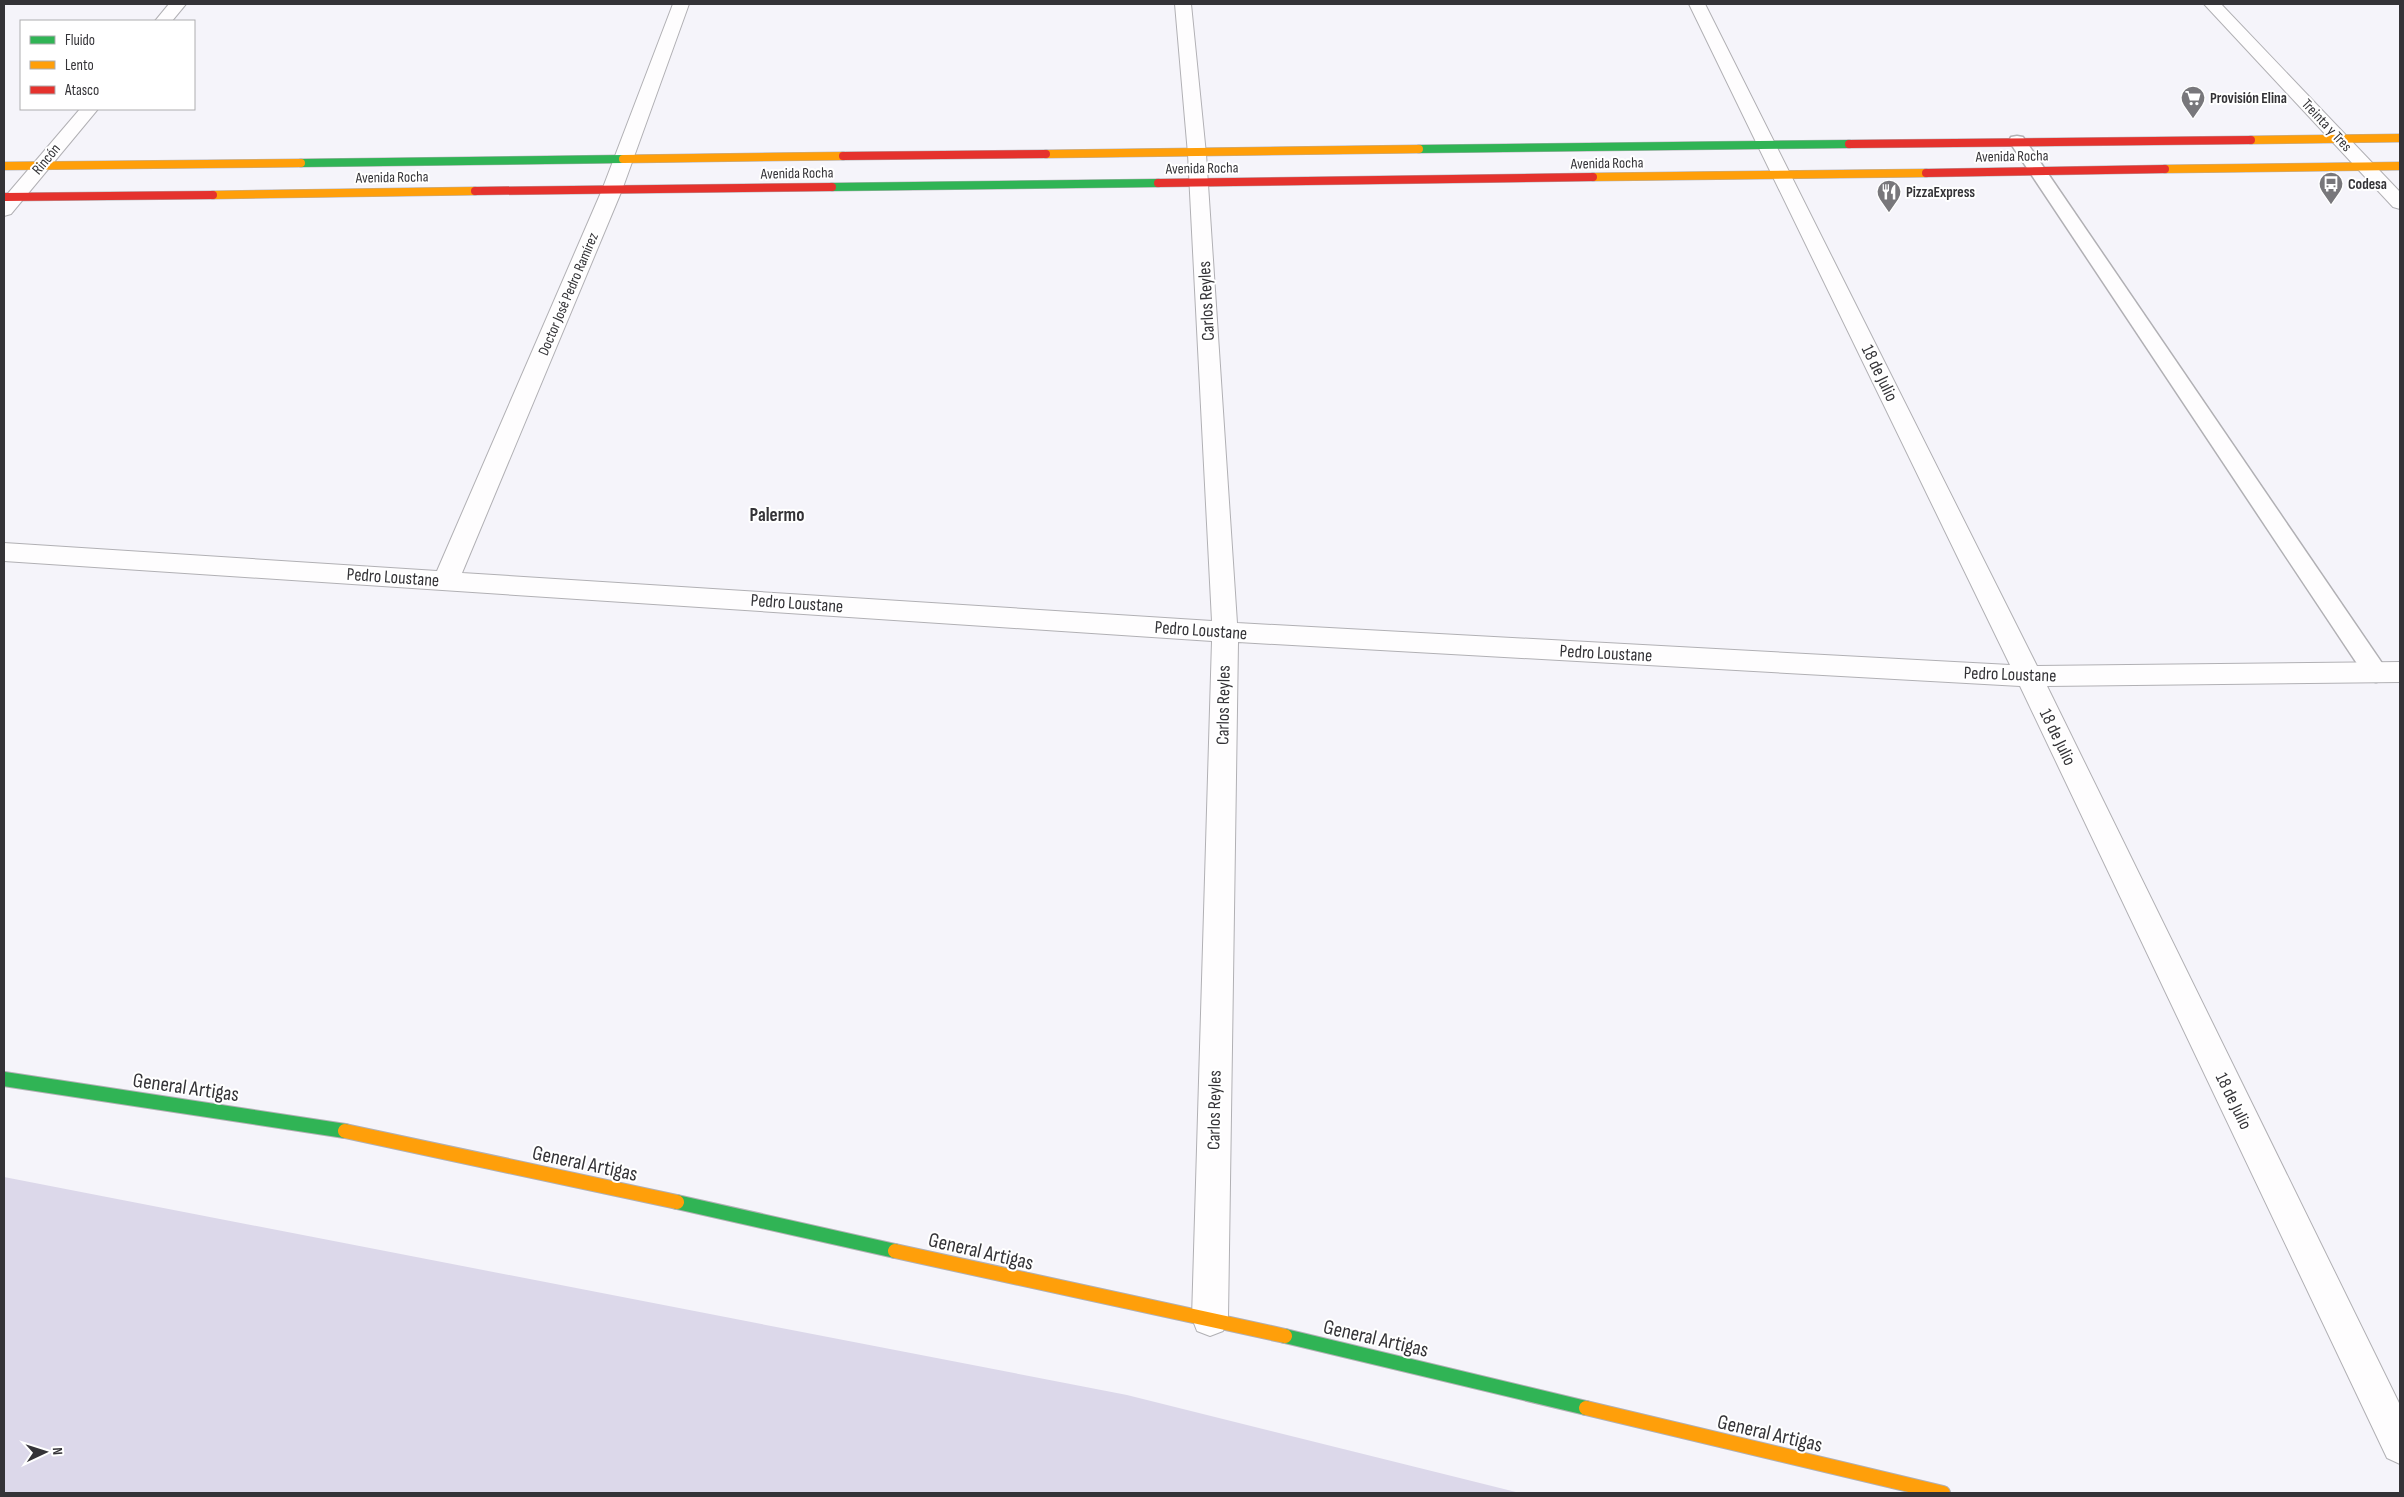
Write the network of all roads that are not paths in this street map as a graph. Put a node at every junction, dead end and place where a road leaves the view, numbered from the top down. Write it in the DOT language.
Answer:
graph roads {
  1 [pos="178,4"];
  2 [pos="681,4"];
  3 [pos="1183,4"];
  4 [pos="1697,4"];
  5 [pos="2212,4"];
  6 [pos="164,20"];
  7 [pos="88,110"];
  8 [pos="2339,138"];
  9 [pos="2400,138"];
  10 [pos="2018,141"];
  11 [pos="1767,145"];
  12 [pos="1197,154"];
  13 [pos="625,158"];
  14 [pos="4,166"];
  15 [pos="40,166"];
  16 [pos="2366,166"];
  17 [pos="2400,166"];
  18 [pos="2037,170"];
  19 [pos="1782,175"];
  20 [pos="1199,183"];
  21 [pos="612,190"];
  22 [pos="8,201"];
  23 [pos="2400,203"];
  24 [pos="4,552"];
  25 [pos="446,580"];
  26 [pos="1225,632"];
  27 [pos="2388,673"];
  28 [pos="2029,676"];
  29 [pos="4,1079"];
  30 [pos="1210,1318"];
  31 [pos="2400,1445"];
  32 [pos="1942,1493"];
  1 -- 6 [label="street"];
  2 -- 13 [label="street, Doctor José Pedro Ramírez"];
  3 -- 12 [label="street, Carlos Reyles"];
  4 -- 11 [label="street, 18 de Julio"];
  5 -- 8 [label="street, Treinta y Tres"];
  7 -- 15 [label="street, Rincón"];
  8 -- 9 [label="street, Avenida Rocha"];
  8 -- 10 [label="street, Avenida Rocha"];
  8 -- 16 [label="street, Treinta y Tres"];
  10 -- 11 [label="street, Avenida Rocha"];
  10 -- 18 [label="lane"];
  11 -- 12 [label="street, Avenida Rocha"];
  11 -- 19 [label="street, 18 de Julio"];
  12 -- 13 [label="street, Avenida Rocha"];
  12 -- 20 [label="street, Carlos Reyles"];
  13 -- 15 [label="street, Avenida Rocha"];
  13 -- 21 [label="street, Doctor José Pedro Ramírez"];
  14 -- 15 [label="street, Avenida Rocha"];
  15 -- 22 [label="street, Rincón"];
  16 -- 17 [label="street, Avenida Rocha"];
  16 -- 18 [label="street, Avenida Rocha"];
  16 -- 23 [label="street, Treinta y Tres"];
  18 -- 19 [label="street, Avenida Rocha"];
  18 -- 27 [label="lane"];
  19 -- 20 [label="street, Avenida Rocha"];
  19 -- 28 [label="street, 18 de Julio"];
  20 -- 21 [label="street, Avenida Rocha"];
  20 -- 26 [label="street, Carlos Reyles"];
  21 -- 22 [label="street, Avenida Rocha"];
  21 -- 25 [label="street, Doctor José Pedro Ramírez"];
  24 -- 25 [label="street, Pedro Loustane"];
  25 -- 26 [label="street, Pedro Loustane"];
  26 -- 28 [label="street, Pedro Loustane"];
  26 -- 30 [label="street, Carlos Reyles"];
  27 -- 28 [label="street, Pedro Loustane"];
  28 -- 31 [label="street, 18 de Julio"];
  29 -- 30 [label="street, General Artigas"];
  30 -- 32 [label="street, General Artigas"];
}
